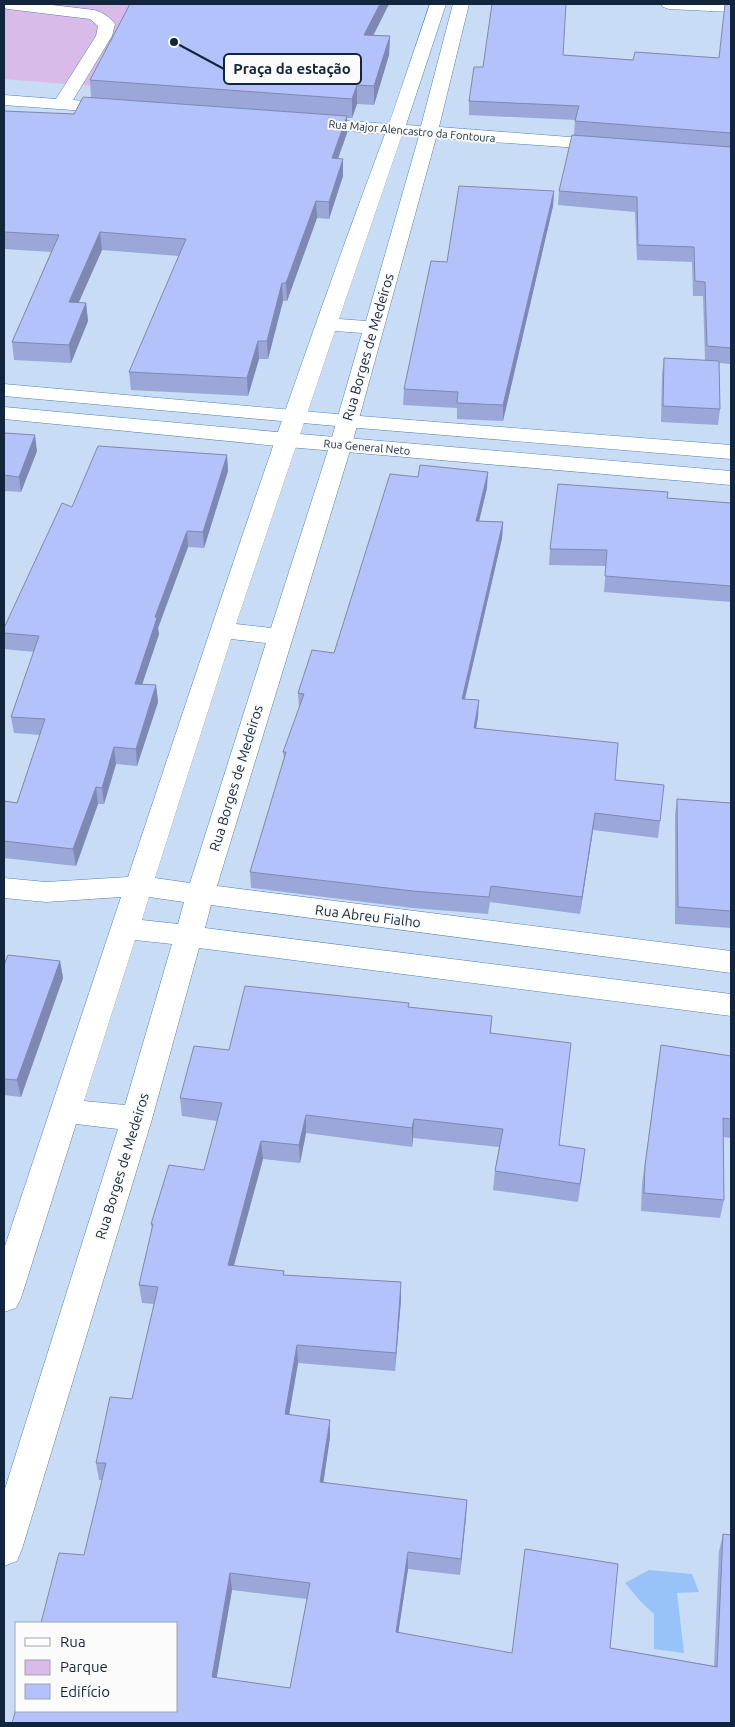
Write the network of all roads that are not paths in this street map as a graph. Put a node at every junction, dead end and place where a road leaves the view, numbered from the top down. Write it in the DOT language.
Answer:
graph roads {
  1 [pos="16,4"];
  2 [pos="438,4"];
  3 [pos="461,4"];
  4 [pos="669,4"];
  5 [pos="731,8"];
  6 [pos="423,44"];
  7 [pos="451,45"];
  8 [pos="4,85"];
  9 [pos="65,97"];
  10 [pos="4,100"];
  11 [pos="129,102"];
  12 [pos="300,115"];
  13 [pos="398,122"];
  14 [pos="431,125"];
  15 [pos="620,131"];
  16 [pos="580,135"];
  17 [pos="628,146"];
  18 [pos="388,206"];
  19 [pos="326,324"];
  20 [pos="374,328"];
  21 [pos="4,390"];
  22 [pos="4,413"];
  23 [pos="295,416"];
  24 [pos="344,433"];
  25 [pos="288,440"];
  26 [pos="651,445"];
  27 [pos="731,452"];
  28 [pos="648,470"];
  29 [pos="731,478"];
  30 [pos="222,630"];
  31 [pos="280,637"];
  32 [pos="139,886"];
  33 [pos="4,888"];
  34 [pos="200,895"];
  35 [pos="126,928"];
  36 [pos="187,936"];
  37 [pos="731,962"];
  38 [pos="731,1005"];
  39 [pos="65,1111"];
  40 [pos="137,1119"];
  41 [pos="4,1298"];
  42 [pos="9,1509"];
  43 [pos="4,1549"];
  1 -- 9 [label="street"];
  2 -- 6 [label="street, Rua Borges de Medeiros"];
  3 -- 7 [label="street, Rua Borges de Medeiros"];
  4 -- 5 [label="street"];
  6 -- 7 [label="street"];
  6 -- 13 [label="street, Rua Borges de Medeiros"];
  7 -- 14 [label="street, Rua Borges de Medeiros"];
  8 -- 9 [label="street"];
  9 -- 10 [label="street"];
  9 -- 11 [label="street"];
  12 -- 13 [label="street, Rua Major Alencastro da Fontoura"];
  13 -- 14 [label="street, Rua Major Alencastro da Fontoura"];
  13 -- 18 [label="street, Rua Borges de Medeiros"];
  14 -- 16 [label="street, Rua Major Alencastro da Fontoura"];
  14 -- 18 [label="street, Rua Borges de Medeiros"];
  15 -- 16 [label="street, Rua Major Alencastro da Fontoura"];
  16 -- 17 [label="street, Rua Major Alencastro da Fontoura"];
  18 -- 19 [label="street, Rua Borges de Medeiros"];
  18 -- 20 [label="street, Rua Borges de Medeiros"];
  19 -- 20 [label="street"];
  19 -- 23 [label="street, Rua Borges de Medeiros"];
  20 -- 24 [label="street, Rua Borges de Medeiros"];
  21 -- 23 [label="street, Rua General Neto"];
  22 -- 25 [label="street, Rua General Neto"];
  23 -- 24 [label="street, Rua General Neto"];
  23 -- 25 [label="street, Rua Borges de Medeiros"];
  24 -- 25 [label="street, Rua General Neto"];
  24 -- 26 [label="street, Rua General Neto"];
  24 -- 28 [label="street, Rua General Neto"];
  24 -- 31 [label="street, Rua Borges de Medeiros"];
  25 -- 30 [label="street, Rua Borges de Medeiros"];
  26 -- 27 [label="street, Rua General Neto"];
  26 -- 28 [label="street"];
  28 -- 29 [label="street, Rua General Neto"];
  30 -- 31 [label="street"];
  30 -- 32 [label="street, Rua Borges de Medeiros"];
  31 -- 34 [label="street, Rua Borges de Medeiros"];
  32 -- 33 [label="street, Rua Abreu Fialho"];
  32 -- 34 [label="street, Rua Abreu Fialho"];
  32 -- 35 [label="street, Rua Borges de Medeiros"];
  34 -- 36 [label="street, Rua Borges de Medeiros"];
  34 -- 37 [label="street, Rua Abreu Fialho"];
  35 -- 36 [label="street"];
  35 -- 39 [label="street, Rua Borges de Medeiros"];
  36 -- 38 [label="street"];
  36 -- 40 [label="street, Rua Borges de Medeiros"];
  39 -- 40 [label="street"];
  39 -- 41 [label="street, Rua Borges de Medeiros"];
  40 -- 42 [label="street, Rua Borges de Medeiros"];
  42 -- 43 [label="street, Rua Borges de Medeiros"];
}
